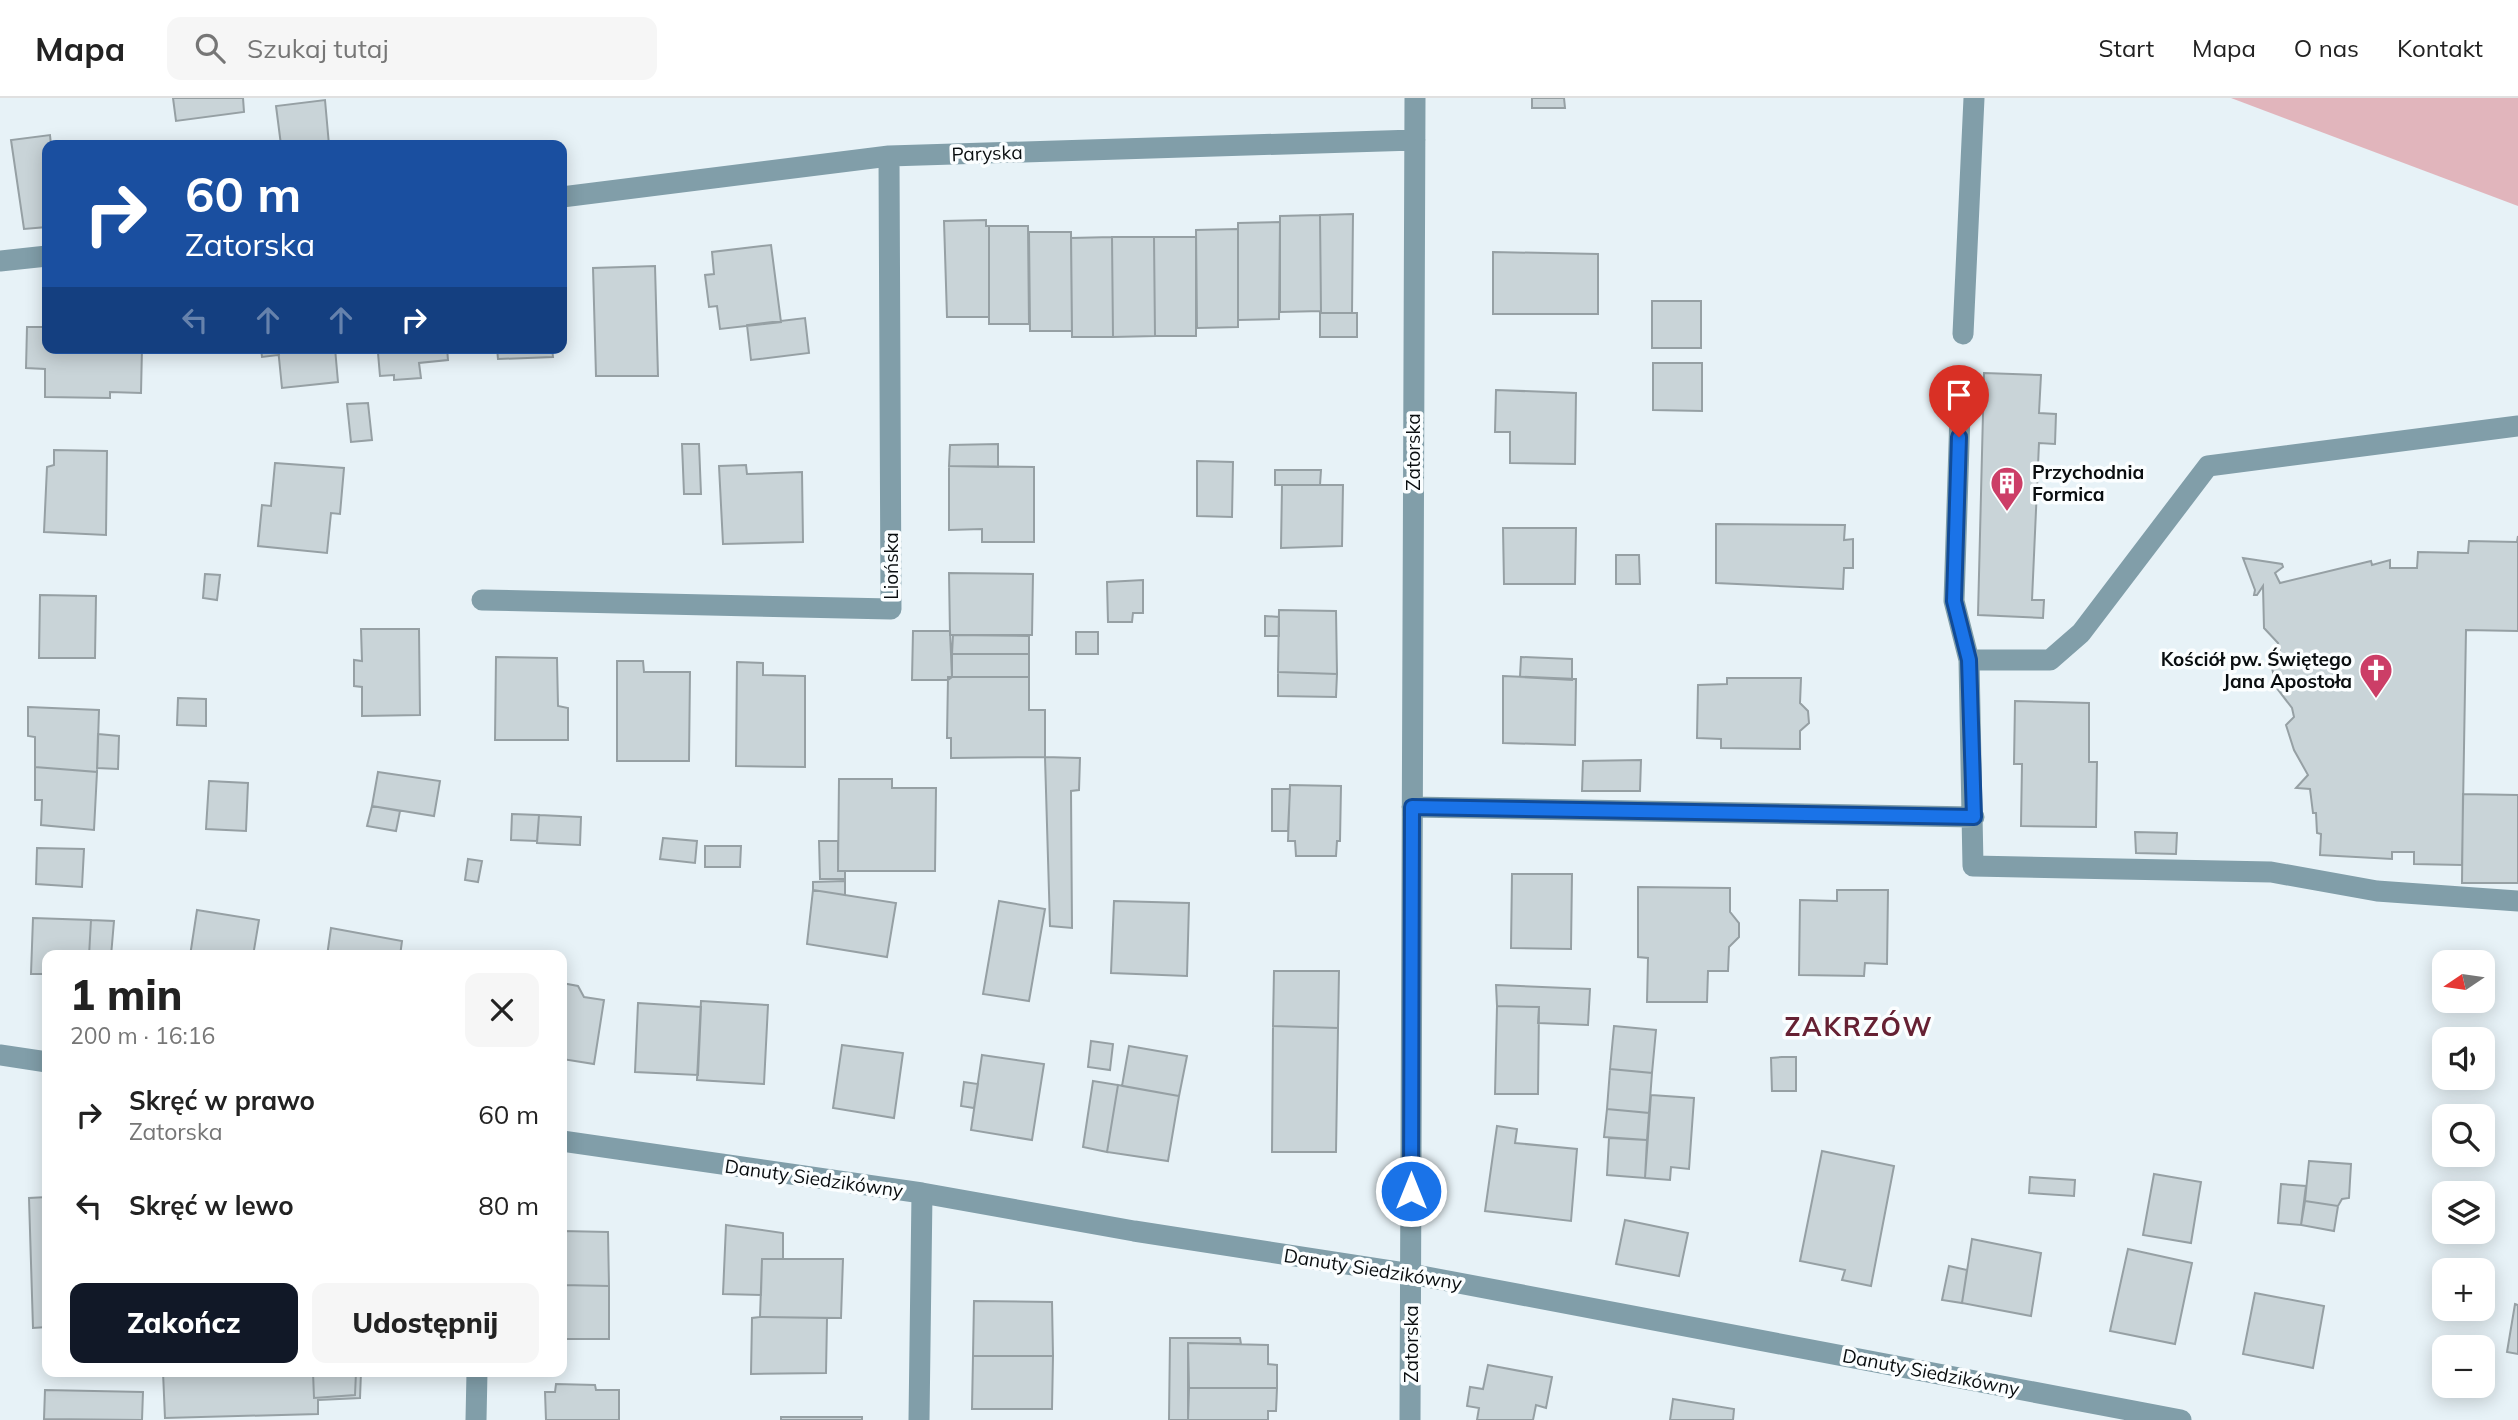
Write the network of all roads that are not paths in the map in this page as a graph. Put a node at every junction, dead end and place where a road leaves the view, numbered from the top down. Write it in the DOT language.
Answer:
graph roads {
  1 [pos="1415,98"];
  2 [pos="1974,98"];
  3 [pos="1415,140"];
  4 [pos="888,156"];
  5 [pos="567,196"];
  6 [pos="42,257"];
  7 [pos="0,261"];
  8 [pos="1964,334"];
  9 [pos="1961,383"];
  10 [pos="2518,426"];
  11 [pos="482,600"];
  12 [pos="1969,660"];
  13 [pos="1412,807"];
  14 [pos="1974,817"];
  15 [pos="2518,901"];
  16 [pos="0,1055"];
  17 [pos="42,1061"];
  18 [pos="567,1142"];
  19 [pos="922,1194"];
  20 [pos="1411,1274"];
  21 [pos="477,1377"];
  22 [pos="476,1420"];
  23 [pos="919,1420"];
  24 [pos="1410,1420"];
  25 [pos="2181,1420"];
  1 -- 3 [label="street, Zatorska"];
  2 -- 8 [label="street"];
  3 -- 4 [label="street, Paryska"];
  3 -- 13 [label="street, Zatorska"];
  4 -- 5 [label="street, Paryska"];
  4 -- 11 [label="street, Liońska"];
  6 -- 7 [label="street"];
  9 -- 12 [label="street"];
  10 -- 12 [label="street"];
  12 -- 14 [label="street"];
  13 -- 14 [label="street"];
  13 -- 20 [label="street, Zatorska"];
  14 -- 15 [label="street"];
  16 -- 17 [label="street"];
  18 -- 19 [label="street, Danuty Siedzikówny"];
  19 -- 20 [label="street, Danuty Siedzikówny"];
  19 -- 23 [label="street"];
  20 -- 24 [label="street, Zatorska"];
  20 -- 25 [label="street, Danuty Siedzikówny"];
  21 -- 22 [label="street"];
}
